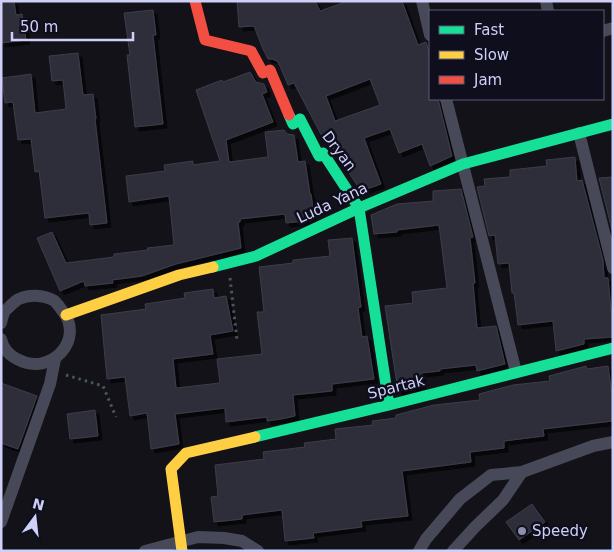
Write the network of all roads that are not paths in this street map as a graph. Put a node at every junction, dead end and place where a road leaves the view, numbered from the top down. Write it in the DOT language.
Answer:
graph roads {
  1 [pos="195,1"];
  2 [pos="422,1"];
  3 [pos="429,31"];
  4 [pos="446,100"];
  5 [pos="613,124"];
  6 [pos="579,133"];
  7 [pos="463,164"];
  8 [pos="359,208"];
  9 [pos="613,268"];
  10 [pos="66,314"];
  11 [pos="1,322"];
  12 [pos="1,339"];
  13 [pos="613,348"];
  14 [pos="54,365"];
  15 [pos="516,372"];
  16 [pos="389,405"];
  17 [pos="613,442"];
  18 [pos="522,472"];
  19 [pos="1,522"];
  20 [pos="181,546"];
  21 [pos="146,551"];
  22 [pos="258,551"];
  23 [pos="419,551"];
  24 [pos="453,551"];
  1 -- 8 [label="street, Dryan"];
  2 -- 3 [label="street"];
  4 -- 7 [label="street"];
  5 -- 6 [label="street, Luda Yana"];
  6 -- 7 [label="street, Luda Yana"];
  6 -- 9 [label="street"];
  7 -- 8 [label="street, Luda Yana"];
  7 -- 15 [label="street"];
  8 -- 10 [label="street, Luda Yana"];
  8 -- 16 [label="street, Dryan"];
  10 -- 11 [label="street"];
  10 -- 14 [label="street"];
  12 -- 14 [label="street"];
  13 -- 15 [label="street, Spartak"];
  14 -- 19 [label="street"];
  15 -- 16 [label="street, Spartak"];
  16 -- 20 [label="street, Spartak"];
  17 -- 18 [label="street"];
  18 -- 23 [label="street"];
  18 -- 24 [label="street"];
  20 -- 21 [label="street"];
  20 -- 22 [label="street"];
}
